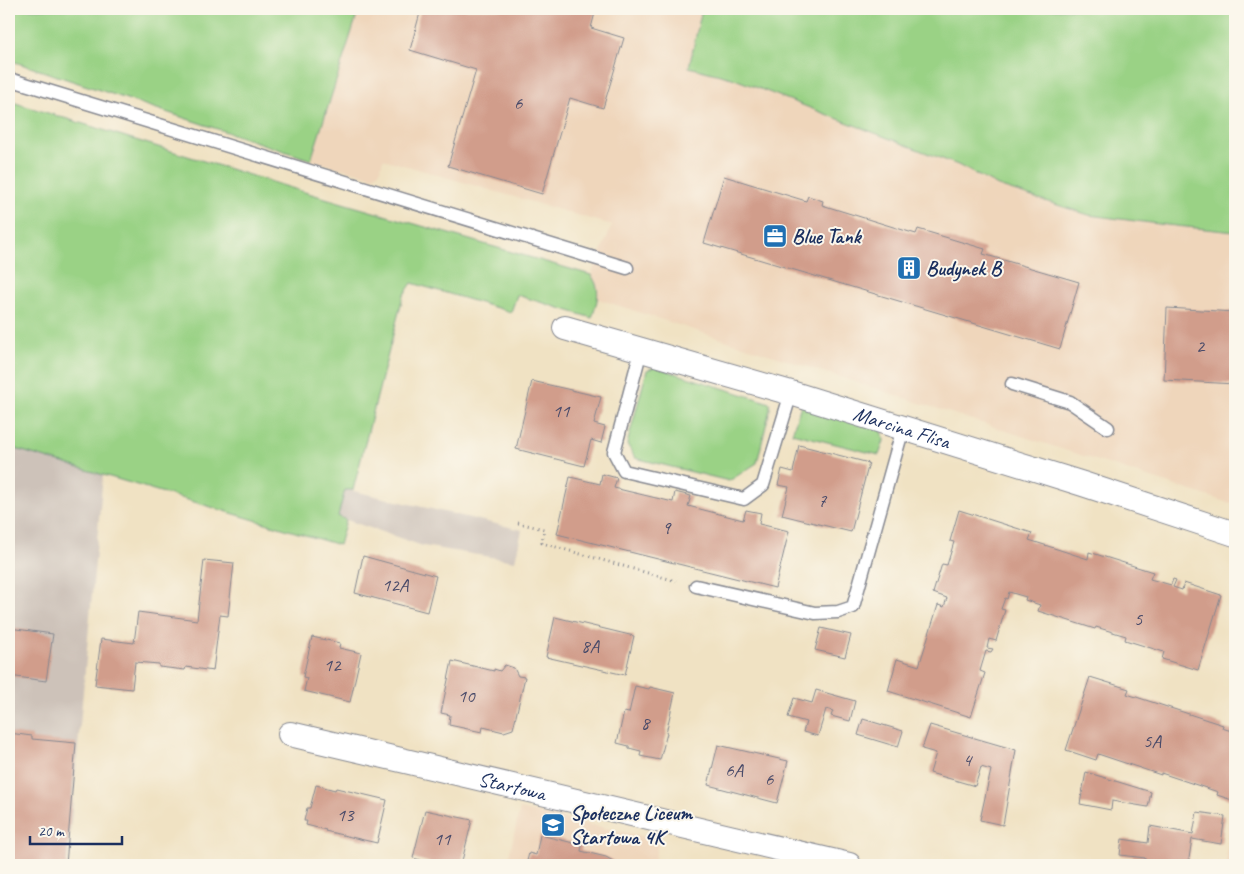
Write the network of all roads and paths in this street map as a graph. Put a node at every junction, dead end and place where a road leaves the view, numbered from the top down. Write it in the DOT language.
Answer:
graph roads {
  1 [pos="9,79"];
  2 [pos="626,268"];
  3 [pos="566,328"];
  4 [pos="641,350"];
  5 [pos="1012,384"];
  6 [pos="791,393"];
  7 [pos="903,428"];
  8 [pos="1108,428"];
  9 [pos="518,523"];
  10 [pos="1235,534"];
  11 [pos="696,586"];
  12 [pos="290,734"];
  13 [pos="849,865"];
  1 -- 2 [label="lane"];
  3 -- 4 [label="street, Marcina Flisa"];
  4 -- 6 [label="street, Marcina Flisa"];
  4 -- 6 [label="lane"];
  5 -- 8 [label="lane"];
  6 -- 7 [label="street, Marcina Flisa"];
  7 -- 10 [label="street, Marcina Flisa"];
  7 -- 11 [label="lane"];
  9 -- 11 [label="path"];
  12 -- 13 [label="street, Startowa"];
}
